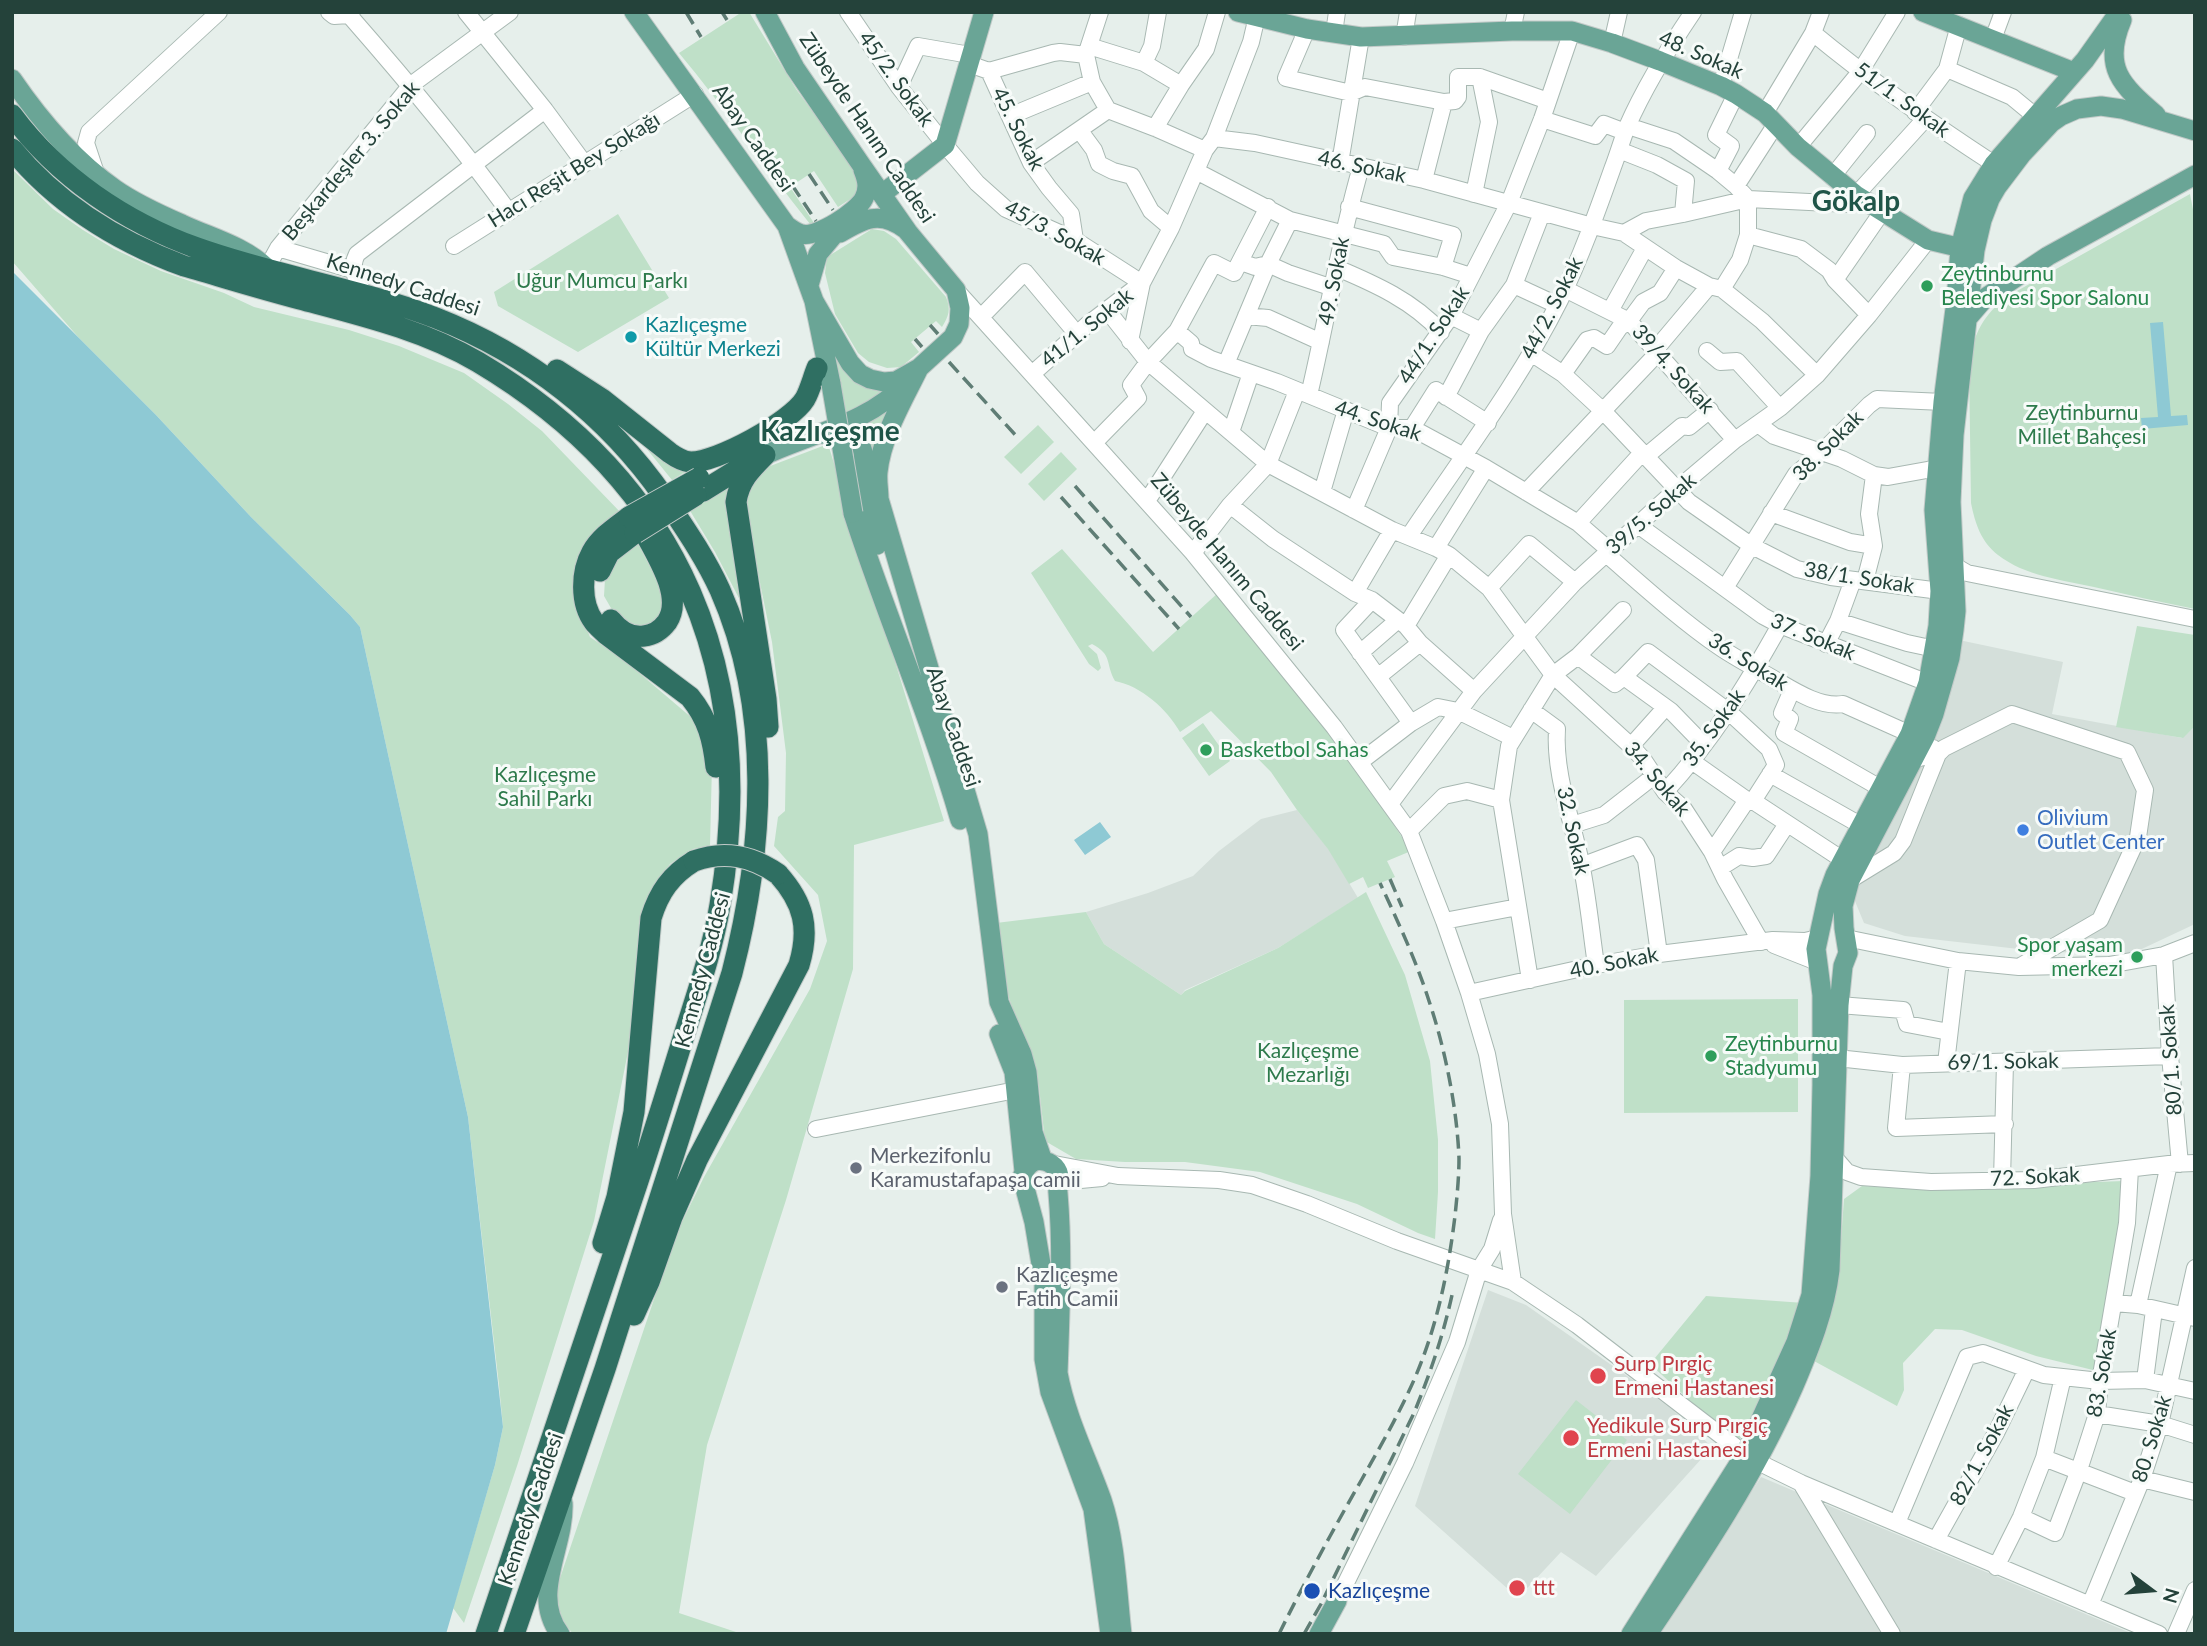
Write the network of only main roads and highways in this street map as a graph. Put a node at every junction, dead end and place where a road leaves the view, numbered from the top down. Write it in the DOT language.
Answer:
graph roads {
  1 [pos="635,12"];
  2 [pos="984,12"];
  3 [pos="1923,12"];
  4 [pos="2122,12"];
  5 [pos="767,14"];
  6 [pos="1251,14"];
  7 [pos="1514,22"];
  8 [pos="2074,72"];
  9 [pos="12,79"];
  10 [pos="12,115"];
  11 [pos="2162,119"];
  12 [pos="2195,131"];
  13 [pos="12,149"];
  14 [pos="862,166"];
  15 [pos="2195,175"];
  16 [pos="882,194"];
  17 [pos="787,226"];
  18 [pos="908,232"];
  19 [pos="833,236"];
  20 [pos="1967,249"];
  21 [pos="794,250"];
  22 [pos="267,268"];
  23 [pos="956,290"];
  24 [pos="812,293"];
  25 [pos="1966,321"];
  26 [pos="466,330"];
  27 [pos="817,368"];
  28 [pos="919,368"];
  29 [pos="821,434"];
  30 [pos="765,455"];
  31 [pos="623,482"];
  32 [pos="701,484"];
  33 [pos="632,525"];
  34 [pos="913,681"];
  35 [pos="1917,736"];
  36 [pos="757,805"];
  37 [pos="729,837"];
  38 [pos="1818,938"];
  39 [pos="1846,938"];
  40 [pos="1817,962"];
  41 [pos="1843,966"];
  42 [pos="1821,1121"];
  43 [pos="1834,1157"];
  44 [pos="1046,1162"];
  45 [pos="1024,1171"];
  46 [pos="1058,1185"];
  47 [pos="1027,1193"];
  48 [pos="592,1321"];
  49 [pos="605,1369"];
  50 [pos="1752,1458"];
  51 [pos="563,1490"];
  52 [pos="1337,1601"];
  53 [pos="486,1634"];
  54 [pos="514,1634"];
  55 [pos="560,1634"];
  56 [pos="1110,1634"];
  57 [pos="1122,1634"];
  58 [pos="1319,1634"];
  59 [pos="1631,1634"];
  60 [pos="1648,1634"];
  1 -- 17 [label="main road, Abay Caddesi"];
  2 -- 16 [label="main road"];
  3 -- 8 [label="main road"];
  4 -- 8 [label="main road"];
  4 -- 11 [label="main road"];
  5 -- 14 [label="main road, Zübeyde Hanım Caddesi"];
  6 -- 7 [label="main road, 48. Sokak"];
  7 -- 20 [label="main road, 48. Sokak"];
  8 -- 20 [label="main road"];
  9 -- 22 [label="main road"];
  10 -- 22 [label="highway, Kennedy Caddesi"];
  11 -- 12 [label="main road"];
  11 -- 20 [label="main road"];
  13 -- 31 [label="highway, Kennedy Caddesi"];
  14 -- 16 [label="main road, Zübeyde Hanım Caddesi"];
  14 -- 17 [label="main road"];
  15 -- 25 [label="main road"];
  16 -- 18 [label="main road, Zübeyde Hanım Caddesi"];
  17 -- 21 [label="main road, Abay Caddesi"];
  18 -- 19 [label="main road"];
  18 -- 23 [label="main road, Zübeyde Hanım Caddesi"];
  19 -- 21 [label="main road"];
  19 -- 24 [label="main road"];
  20 -- 25 [label="main road"];
  20 -- 35 [label="main road"];
  21 -- 24 [label="main road, Abay Caddesi"];
  22 -- 26 [label="highway, Kennedy Caddesi"];
  23 -- 28 [label="main road, Abay Caddesi"];
  24 -- 27 [label="main road"];
  24 -- 28 [label="main road, Abay Caddesi"];
  24 -- 34 [label="main road, Abay Caddesi, bridge"];
  25 -- 35 [label="main road"];
  26 -- 27 [label="highway"];
  26 -- 36 [label="highway, Kennedy Caddesi"];
  27 -- 32 [label="highway"];
  28 -- 29 [label="main road"];
  28 -- 44 [label="main road, Abay Caddesi"];
  29 -- 30 [label="main road"];
  29 -- 34 [label="main road"];
  30 -- 32 [label="highway"];
  30 -- 36 [label="highway"];
  31 -- 33 [label="highway"];
  31 -- 37 [label="highway, Kennedy Caddesi"];
  32 -- 33 [label="highway, bridge"];
  33 -- 37 [label="highway"];
  34 -- 45 [label="main road, Abay Caddesi"];
  35 -- 38 [label="main road"];
  35 -- 39 [label="main road"];
  36 -- 49 [label="highway, Kennedy Caddesi"];
  37 -- 48 [label="highway, Kennedy Caddesi"];
  38 -- 39 [label="main road"];
  38 -- 40 [label="main road"];
  39 -- 41 [label="main road"];
  40 -- 41 [label="main road"];
  40 -- 42 [label="main road"];
  41 -- 43 [label="main road"];
  42 -- 43 [label="main road"];
  42 -- 50 [label="main road"];
  43 -- 50 [label="main road"];
  44 -- 45 [label="main road"];
  44 -- 46 [label="main road"];
  45 -- 47 [label="main road"];
  46 -- 47 [label="main road"];
  46 -- 57 [label="main road"];
  47 -- 56 [label="main road"];
  48 -- 49 [label="highway, bridge"];
  48 -- 53 [label="highway, Kennedy Caddesi"];
  49 -- 51 [label="highway, Kennedy Caddesi"];
  50 -- 59 [label="main road"];
  50 -- 60 [label="main road"];
  51 -- 54 [label="highway, Kennedy Caddesi"];
  51 -- 55 [label="main road"];
  52 -- 58 [label="main road"];
}
